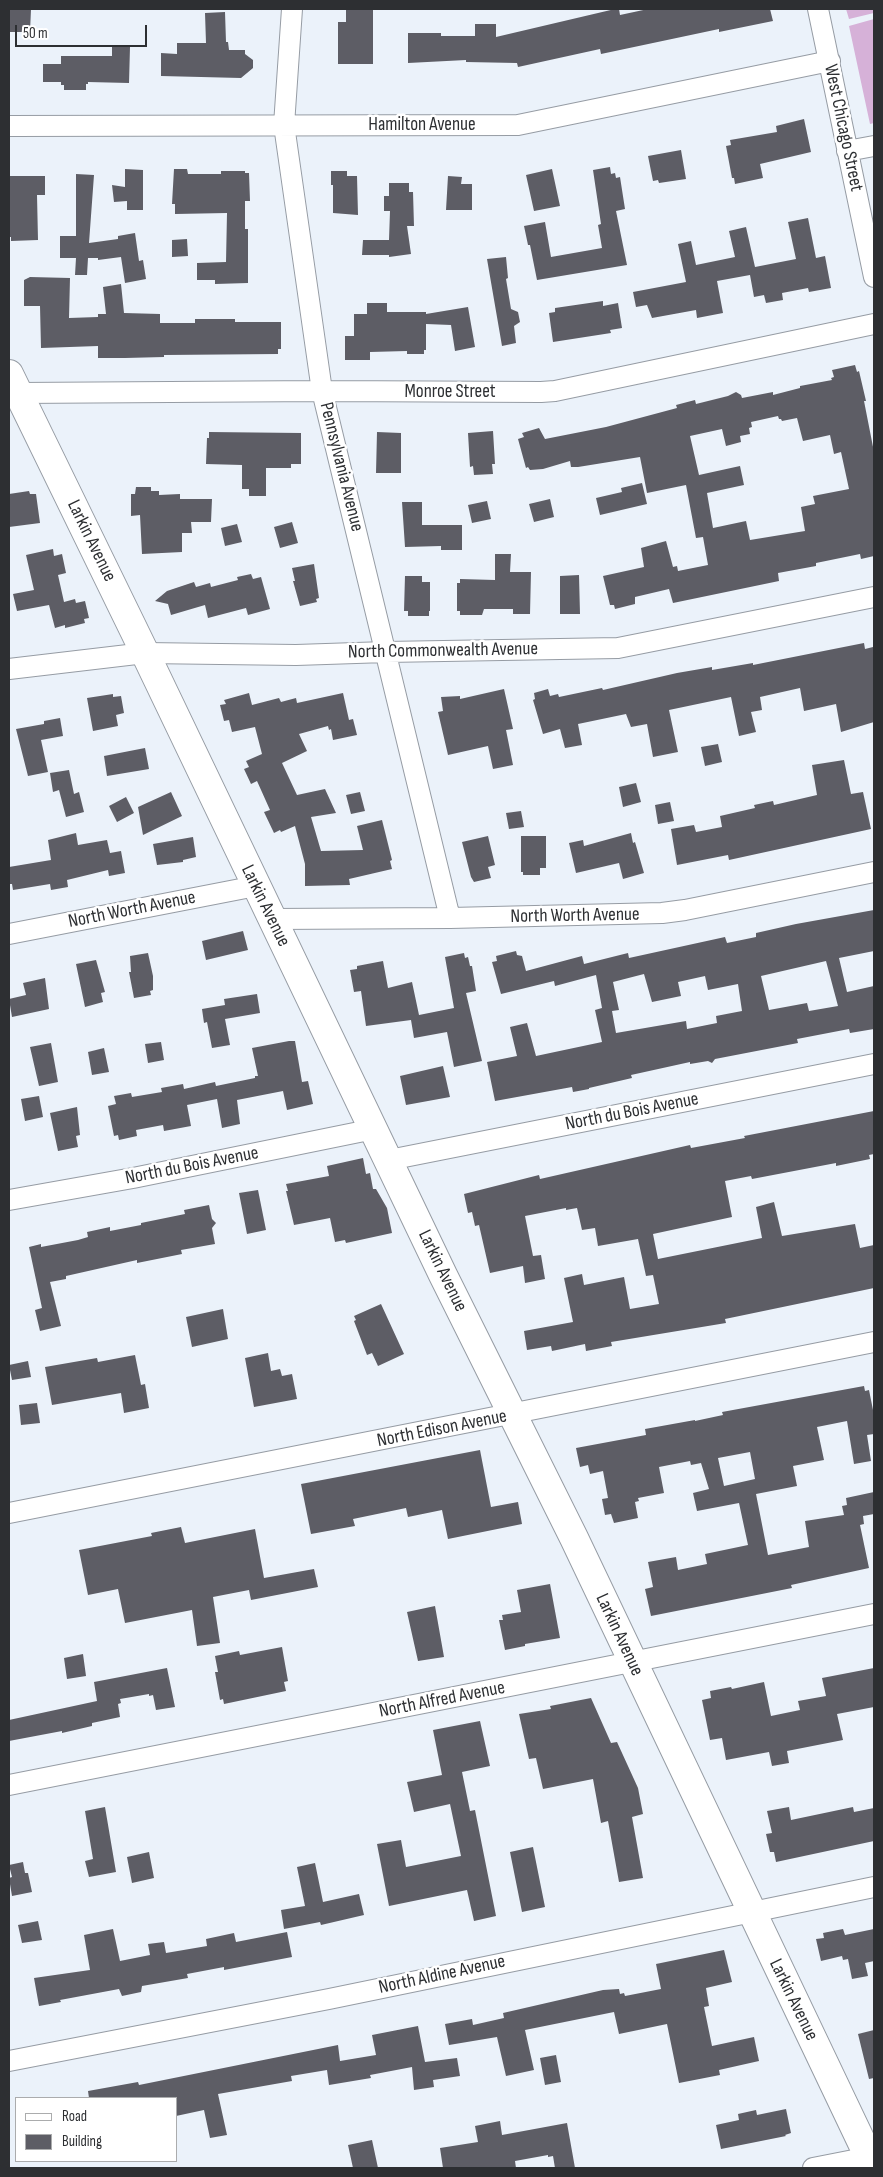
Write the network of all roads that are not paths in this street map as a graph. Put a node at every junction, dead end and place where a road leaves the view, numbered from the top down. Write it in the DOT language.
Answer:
graph roads {
  1 [pos="292,9"];
  2 [pos="818,9"];
  3 [pos="830,61"];
  4 [pos="284,125"];
  5 [pos="9,126"];
  6 [pos="874,146"];
  7 [pos="847,151"];
  8 [pos="874,277"];
  9 [pos="874,324"];
  10 [pos="14,383"];
  11 [pos="322,391"];
  12 [pos="874,597"];
  13 [pos="386,652"];
  14 [pos="146,653"];
  15 [pos="9,669"];
  16 [pos="874,872"];
  17 [pos="256,886"];
  18 [pos="450,918"];
  19 [pos="272,919"];
  20 [pos="9,934"];
  21 [pos="874,1064"];
  22 [pos="374,1129"];
  23 [pos="389,1160"];
  24 [pos="9,1200"];
  25 [pos="874,1342"];
  26 [pos="513,1415"];
  27 [pos="9,1513"];
  28 [pos="874,1614"];
  29 [pos="631,1662"];
  30 [pos="9,1785"];
  31 [pos="874,1887"];
  32 [pos="750,1911"];
  33 [pos="9,2061"];
  34 [pos="872,2161"];
  35 [pos="813,2168"];
  1 -- 4 [label="street, Pennsylvania Avenue"];
  2 -- 3 [label="street, West Chicago Street"];
  3 -- 4 [label="street, Hamilton Avenue"];
  3 -- 7 [label="street, West Chicago Street"];
  4 -- 5 [label="street, Hamilton Avenue"];
  4 -- 11 [label="street, Pennsylvania Avenue"];
  6 -- 7 [label="street"];
  7 -- 8 [label="street, West Chicago Street"];
  9 -- 11 [label="street, Monroe Street"];
  10 -- 11 [label="street, Monroe Street"];
  10 -- 14 [label="main road, Larkin Avenue"];
  11 -- 13 [label="street, Pennsylvania Avenue"];
  12 -- 13 [label="street, North Commonwealth Avenue"];
  13 -- 14 [label="street, North Commonwealth Avenue"];
  13 -- 18 [label="street, Pennsylvania Avenue"];
  14 -- 15 [label="street, North Commonwealth Avenue"];
  14 -- 17 [label="main road, Larkin Avenue"];
  16 -- 18 [label="street, North Worth Avenue"];
  17 -- 19 [label="main road, Larkin Avenue"];
  17 -- 20 [label="street, North Worth Avenue"];
  18 -- 19 [label="street, North Worth Avenue"];
  19 -- 22 [label="main road, Larkin Avenue"];
  21 -- 23 [label="street, North du Bois Avenue"];
  22 -- 23 [label="main road, Larkin Avenue"];
  22 -- 24 [label="street, North du Bois Avenue"];
  23 -- 26 [label="main road, Larkin Avenue"];
  25 -- 26 [label="street, North Edison Avenue"];
  26 -- 27 [label="street, North Edison Avenue"];
  26 -- 29 [label="main road, Larkin Avenue"];
  28 -- 29 [label="street, North Alfred Avenue"];
  29 -- 30 [label="street, North Alfred Avenue"];
  29 -- 32 [label="main road, Larkin Avenue"];
  31 -- 32 [label="street, North Aldine Avenue"];
  32 -- 33 [label="street, North Aldine Avenue"];
  32 -- 34 [label="main road, Larkin Avenue"];
  34 -- 35 [label="street"];
}
